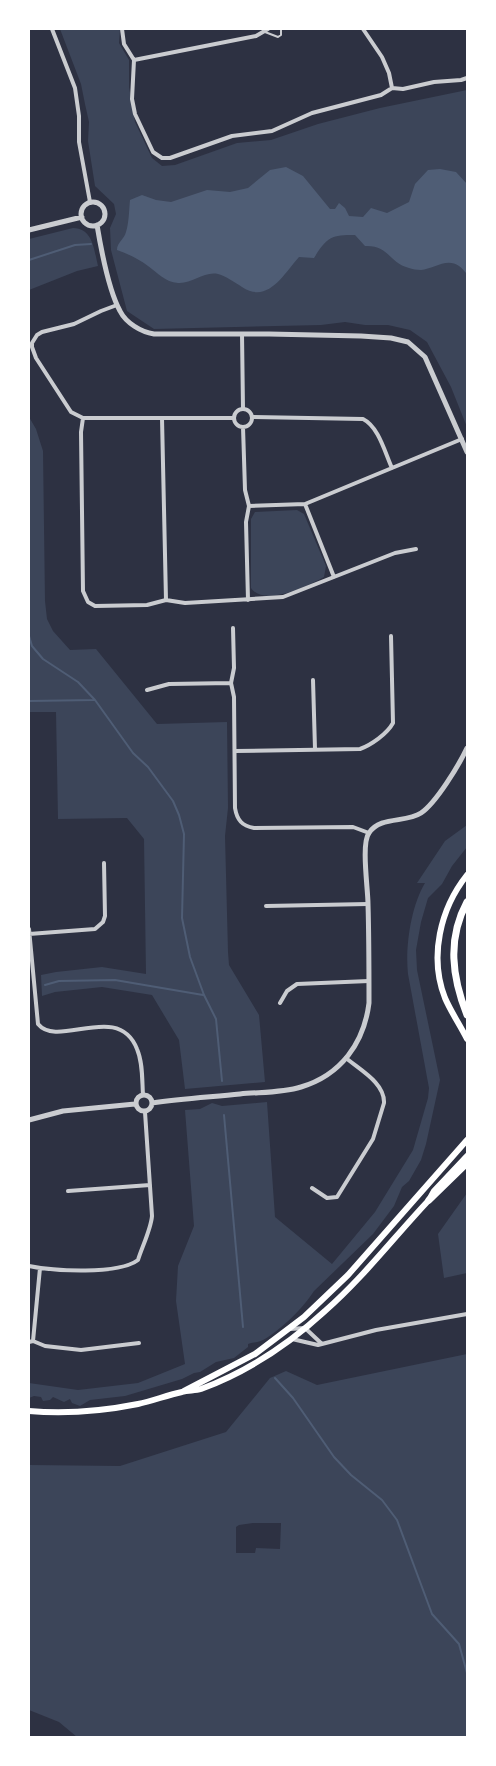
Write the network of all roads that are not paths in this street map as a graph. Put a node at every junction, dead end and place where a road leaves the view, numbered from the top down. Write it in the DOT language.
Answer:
graph roads {
  1 [pos="52,29"];
  2 [pos="122,29"];
  3 [pos="281,29"];
  4 [pos="363,29"];
  5 [pos="266,30"];
  6 [pos="134,60"];
  7 [pos="467,78"];
  8 [pos="392,88"];
  9 [pos="90,202"];
  10 [pos="82,217"];
  11 [pos="97,225"];
  12 [pos="29,230"];
  13 [pos="117,305"];
  14 [pos="242,334"];
  15 [pos="242,409"];
  16 [pos="252,417"];
  17 [pos="83,418"];
  18 [pos="162,418"];
  19 [pos="233,418"];
  20 [pos="243,427"];
  21 [pos="462,440"];
  22 [pos="467,452"];
  23 [pos="392,468"];
  24 [pos="305,504"];
  25 [pos="249,506"];
  26 [pos="416,548"];
  27 [pos="334,577"];
  28 [pos="166,600"];
  29 [pos="248,600"];
  30 [pos="233,628"];
  31 [pos="391,636"];
  32 [pos="313,680"];
  33 [pos="231,683"];
  34 [pos="147,690"];
  35 [pos="467,748"];
  36 [pos="314,749"];
  37 [pos="235,751"];
  38 [pos="369,833"];
  39 [pos="104,863"];
  40 [pos="467,875"];
  41 [pos="467,902"];
  42 [pos="368,904"];
  43 [pos="266,906"];
  44 [pos="29,929"];
  45 [pos="29,934"];
  46 [pos="369,981"];
  47 [pos="280,1003"];
  48 [pos="467,1015"];
  49 [pos="467,1039"];
  50 [pos="346,1058"];
  51 [pos="143,1095"];
  52 [pos="152,1103"];
  53 [pos="135,1104"];
  54 [pos="145,1112"];
  55 [pos="29,1120"];
  56 [pos="467,1140"];
  57 [pos="467,1156"];
  58 [pos="467,1163"];
  59 [pos="150,1185"];
  60 [pos="312,1188"];
  61 [pos="68,1191"];
  62 [pos="428,1200"];
  63 [pos="29,1266"];
  64 [pos="40,1268"];
  65 [pos="467,1314"];
  66 [pos="305,1328"];
  67 [pos="290,1329"];
  68 [pos="292,1339"];
  69 [pos="31,1341"];
  70 [pos="139,1344"];
  71 [pos="322,1344"];
  72 [pos="183,1392"];
  73 [pos="29,1411"];
  1 -- 9 [label="street"];
  2 -- 6 [label="street"];
  3 -- 5 [label="lane"];
  4 -- 8 [label="street"];
  5 -- 6 [label="street"];
  6 -- 8 [label="street"];
  7 -- 8 [label="street"];
  9 -- 10 [label="street"];
  9 -- 11 [label="street"];
  10 -- 11 [label="street"];
  10 -- 12 [label="street"];
  11 -- 13 [label="street"];
  13 -- 14 [label="street"];
  13 -- 17 [label="street"];
  14 -- 15 [label="street"];
  14 -- 21 [label="street"];
  15 -- 16 [label="street"];
  15 -- 19 [label="street"];
  16 -- 20 [label="street"];
  16 -- 23 [label="street"];
  17 -- 18 [label="street"];
  17 -- 28 [label="street"];
  18 -- 19 [label="street"];
  18 -- 28 [label="street"];
  19 -- 20 [label="street"];
  20 -- 25 [label="street"];
  21 -- 22 [label="street"];
  21 -- 23 [label="street"];
  23 -- 24 [label="street"];
  24 -- 25 [label="street"];
  24 -- 27 [label="street"];
  25 -- 29 [label="street"];
  26 -- 27 [label="street"];
  27 -- 29 [label="street"];
  28 -- 29 [label="street"];
  30 -- 33 [label="street"];
  31 -- 36 [label="street"];
  32 -- 36 [label="street"];
  33 -- 34 [label="street"];
  33 -- 37 [label="street"];
  35 -- 38 [label="street"];
  36 -- 37 [label="street"];
  37 -- 38 [label="street"];
  38 -- 42 [label="street"];
  39 -- 45 [label="street"];
  40 -- 49 [label="main road"];
  41 -- 48 [label="highway"];
  42 -- 43 [label="street"];
  42 -- 46 [label="street"];
  44 -- 45 [label="street"];
  45 -- 51 [label="street"];
  46 -- 47 [label="street"];
  46 -- 50 [label="street"];
  50 -- 52 [label="street"];
  50 -- 60 [label="street"];
  51 -- 52 [label="street"];
  51 -- 53 [label="street"];
  52 -- 54 [label="street"];
  53 -- 54 [label="street"];
  53 -- 55 [label="street"];
  54 -- 59 [label="street"];
  56 -- 67 [label="main road"];
  57 -- 62 [label="main road"];
  58 -- 62 [label="highway"];
  59 -- 61 [label="street"];
  59 -- 64 [label="street"];
  62 -- 66 [label="main road"];
  63 -- 64 [label="street"];
  64 -- 69 [label="street"];
  65 -- 71 [label="street"];
  66 -- 67 [label="street"];
  66 -- 68 [label="main road"];
  66 -- 71 [label="street"];
  67 -- 72 [label="main road"];
  68 -- 71 [label="street"];
  68 -- 72 [label="main road"];
  69 -- 70 [label="street"];
  72 -- 73 [label="main road"];
}
